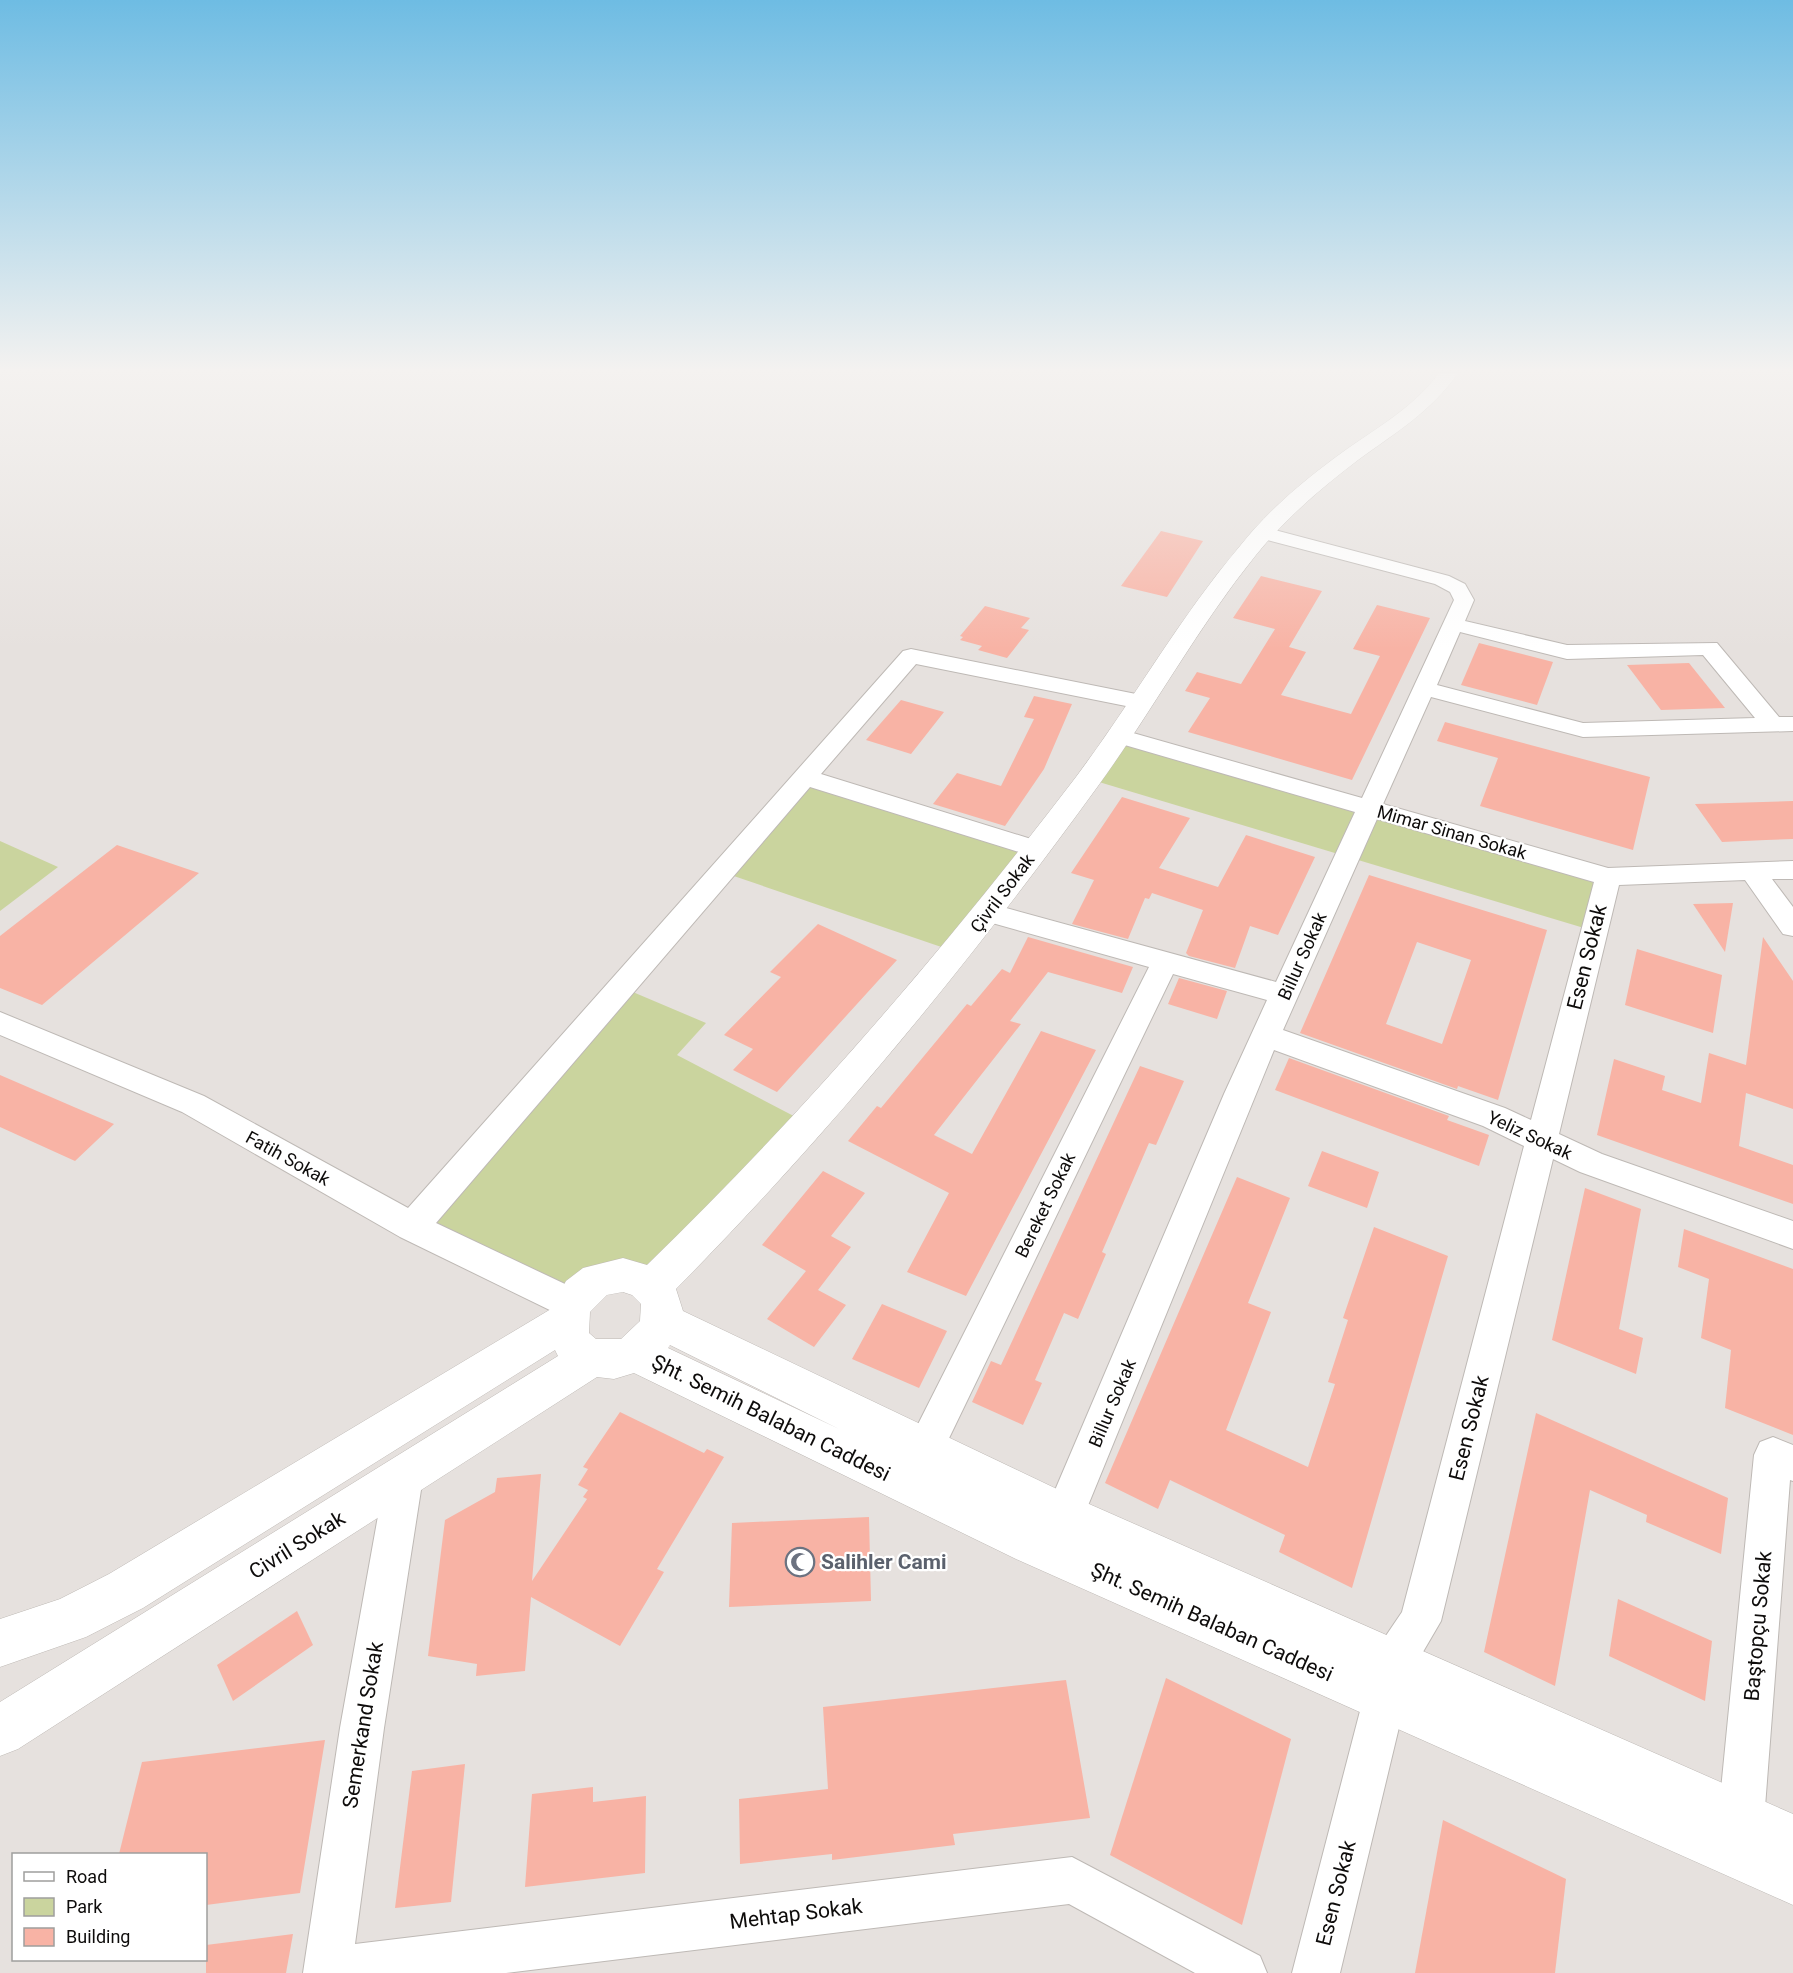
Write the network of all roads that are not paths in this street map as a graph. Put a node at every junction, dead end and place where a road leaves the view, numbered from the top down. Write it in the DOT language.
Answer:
graph roads {
  1 [pos="1340,465"];
  2 [pos="1263,533"];
  3 [pos="1453,624"];
  4 [pos="1423,688"];
  5 [pos="1141,702"];
  6 [pos="1783,724"];
  7 [pos="1119,736"];
  8 [pos="805,777"];
  9 [pos="1367,807"];
  10 [pos="1035,849"];
  11 [pos="1793,870"];
  12 [pos="1753,872"];
  13 [pos="1608,877"];
  14 [pos="988,912"];
  15 [pos="1793,927"];
  16 [pos="1165,962"];
  17 [pos="1285,995"];
  18 [pos="0,1023"];
  19 [pos="1266,1036"];
  20 [pos="1541,1140"];
  21 [pos="412,1227"];
  22 [pos="1793,1235"];
  23 [pos="569,1312"];
  24 [pos="636,1329"];
  25 [pos="925,1448"];
  26 [pos="1793,1463"];
  27 [pos="404,1477"];
  28 [pos="1064,1516"];
  29 [pos="0,1643"];
  30 [pos="1389,1680"];
  31 [pos="0,1731"];
  32 [pos="1741,1820"];
  33 [pos="1793,1841"];
  34 [pos="1793,1878"];
  35 [pos="327,1972"];
  36 [pos="1243,1973"];
  37 [pos="1316,1973"];
  1 -- 2 [label="street, Çivril Sokak"];
  2 -- 3 [label="street, Billur Sokak"];
  2 -- 5 [label="street, Çivril Sokak"];
  3 -- 4 [label="street, Billur Sokak"];
  3 -- 6 [label="street"];
  4 -- 6 [label="street"];
  4 -- 9 [label="street, Billur Sokak"];
  5 -- 7 [label="street, Çivril Sokak"];
  5 -- 8 [label="street"];
  7 -- 9 [label="street, Mimar Sinan Sokak"];
  7 -- 10 [label="street, Çivril Sokak"];
  8 -- 10 [label="street"];
  8 -- 21 [label="street"];
  9 -- 13 [label="street, Mimar Sinan Sokak"];
  9 -- 17 [label="street, Billur Sokak"];
  10 -- 14 [label="street, Çivril Sokak"];
  11 -- 12 [label="street, Mimar Sinan Sokak"];
  12 -- 13 [label="street, Mimar Sinan Sokak"];
  12 -- 15 [label="street"];
  13 -- 20 [label="street, Esen Sokak"];
  14 -- 16 [label="street"];
  14 -- 24 [label="street, Çivril Sokak"];
  16 -- 17 [label="street"];
  16 -- 25 [label="street, Bereket Sokak"];
  17 -- 19 [label="street, Billur Sokak"];
  18 -- 21 [label="street, Fatih Sokak"];
  19 -- 20 [label="street, Yeliz Sokak"];
  19 -- 28 [label="street, Billur Sokak"];
  20 -- 22 [label="street, Yeliz Sokak"];
  20 -- 30 [label="street, Esen Sokak"];
  21 -- 23 [label="street, Fatih Sokak"];
  23 -- 24 [label="street"];
  23 -- 24 [label="street"];
  23 -- 29 [label="street"];
  24 -- 25 [label="street, Şht. Semih Balaban Caddesi"];
  24 -- 27 [label="street, Civril Sokak"];
  24 -- 30 [label="street, Şht. Semih Balaban Caddesi"];
  25 -- 28 [label="street, Şht. Semih Balaban Caddesi"];
  26 -- 32 [label="street, Baştopçu Sokak"];
  27 -- 31 [label="street, Civril Sokak"];
  27 -- 35 [label="street, Semerkand Sokak"];
  28 -- 30 [label="street, Şht. Semih Balaban Caddesi"];
  30 -- 32 [label="street, Şht. Semih Balaban Caddesi"];
  30 -- 34 [label="street, Şht. Semih Balaban Caddesi"];
  30 -- 37 [label="street, Esen Sokak"];
  32 -- 33 [label="street, Şht. Semih Balaban Caddesi"];
  35 -- 36 [label="street, Mehtap Sokak"];
}
